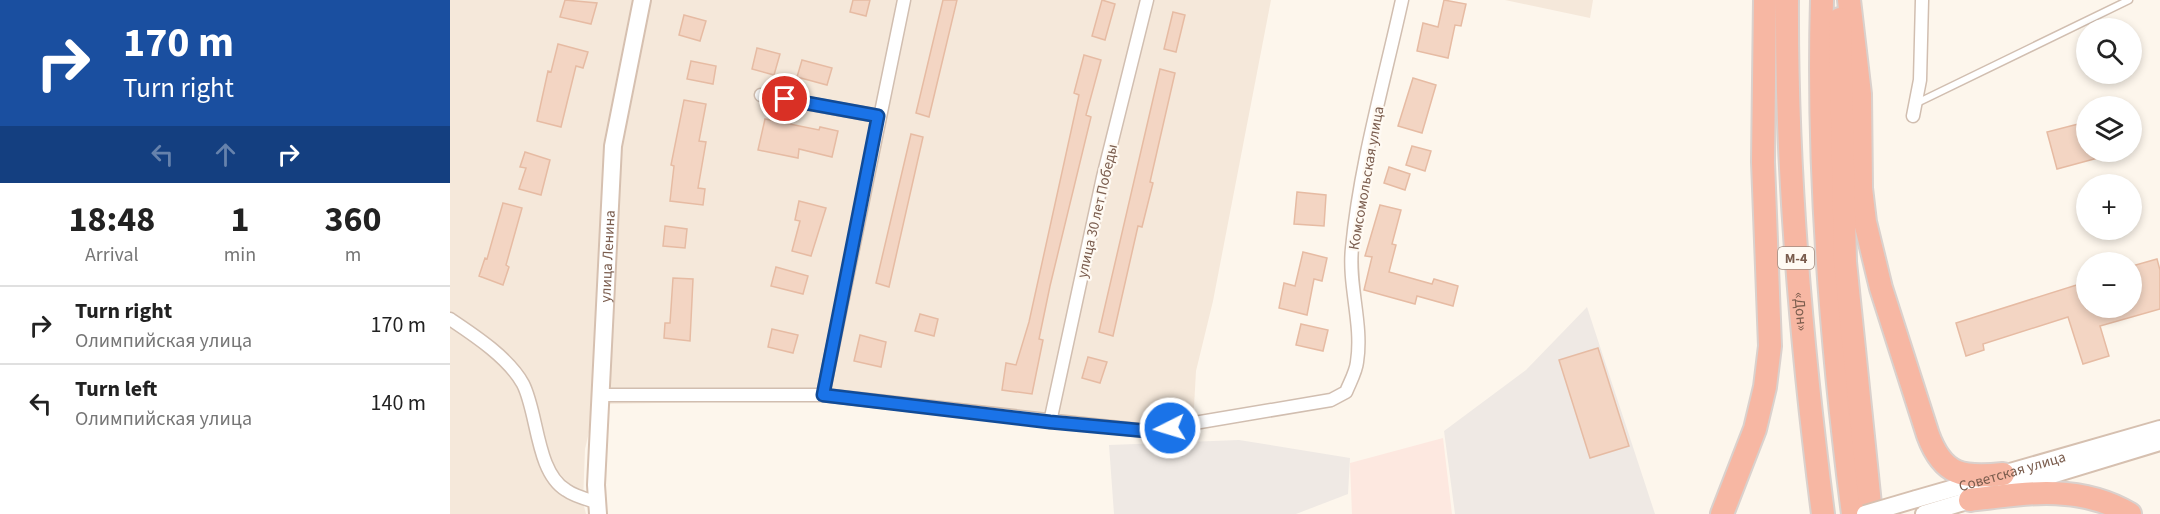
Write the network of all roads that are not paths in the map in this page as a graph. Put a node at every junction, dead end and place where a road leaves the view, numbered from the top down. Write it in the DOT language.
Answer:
graph roads {
  1 [pos="642,0"];
  2 [pos="904,0"];
  3 [pos="1147,0"];
  4 [pos="1402,0"];
  5 [pos="1766,0"];
  6 [pos="1786,0"];
  7 [pos="1821,0"];
  8 [pos="1840,0"];
  9 [pos="1849,0"];
  10 [pos="1922,0"];
  11 [pos="2129,0"];
  12 [pos="761,94"];
  13 [pos="1916,103"];
  14 [pos="878,116"];
  15 [pos="1913,116"];
  16 [pos="450,319"];
  17 [pos="600,395"];
  18 [pos="823,395"];
  19 [pos="1050,422"];
  20 [pos="2160,429"];
  21 [pos="2160,442"];
  22 [pos="2003,474"];
  23 [pos="1970,500"];
  24 [pos="1920,507"];
  25 [pos="597,508"];
  26 [pos="1722,514"];
  27 [pos="1823,514"];
  28 [pos="1853,514"];
  29 [pos="1865,514"];
  30 [pos="1871,514"];
  31 [pos="2130,514"];
  1 -- 17 [label="main road, улица Ленина"];
  2 -- 14 [label="street"];
  3 -- 19 [label="street, улица 30 лет Победы"];
  4 -- 19 [label="street, Комсомольская улица"];
  5 -- 26 [label="highway"];
  6 -- 27 [label="highway, «Дон» / М-4"];
  7 -- 28 [label="highway, «Дон» / М-4"];
  8 -- 30 [label="highway"];
  9 -- 22 [label="highway"];
  10 -- 13 [label="street"];
  11 -- 13 [label="lane"];
  12 -- 14 [label="street"];
  13 -- 15 [label="street"];
  14 -- 18 [label="street"];
  16 -- 25 [label="street"];
  17 -- 18 [label="street"];
  17 -- 25 [label="main road, улица Ленина"];
  18 -- 19 [label="street"];
  20 -- 22 [label="main road, Советская улица"];
  21 -- 23 [label="main road, Советская улица"];
  22 -- 24 [label="main road, Советская улица"];
  23 -- 24 [label="main road, Советская улица"];
  23 -- 31 [label="highway"];
  24 -- 29 [label="main road, Советская улица, bridge"];
}
